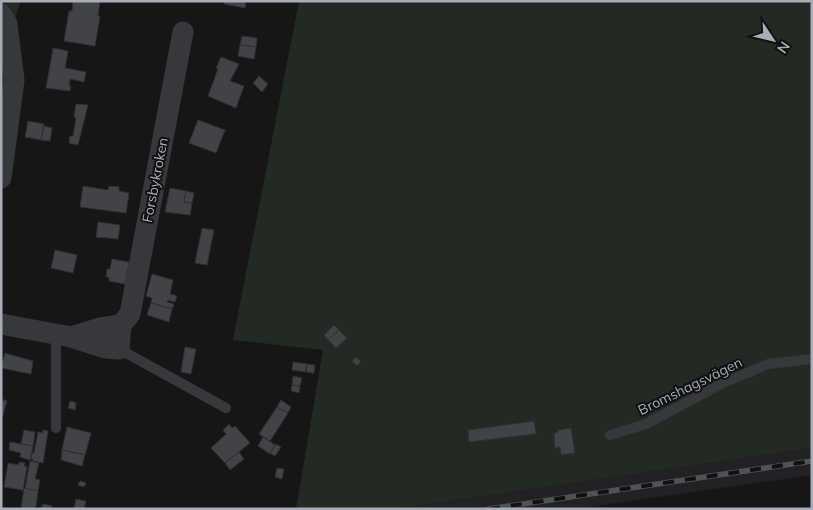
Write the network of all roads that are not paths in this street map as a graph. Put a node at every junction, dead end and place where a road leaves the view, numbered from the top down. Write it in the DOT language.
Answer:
graph roads {
  1 [pos="1,14"];
  2 [pos="183,32"];
  3 [pos="1,178"];
  4 [pos="1,324"];
  5 [pos="121,325"];
  6 [pos="63,336"];
  7 [pos="119,349"];
  8 [pos="812,359"];
  9 [pos="226,408"];
  10 [pos="56,428"];
  11 [pos="610,435"];
  1 -- 3 [label="street"];
  2 -- 5 [label="street, Forsbykroken"];
  4 -- 6 [label="street"];
  5 -- 6 [label="street"];
  5 -- 7 [label="street, Forsbykroken"];
  6 -- 7 [label="street"];
  6 -- 10 [label="lane"];
  7 -- 9 [label="lane"];
  8 -- 11 [label="lane, Bromshagsvägen"];
}
